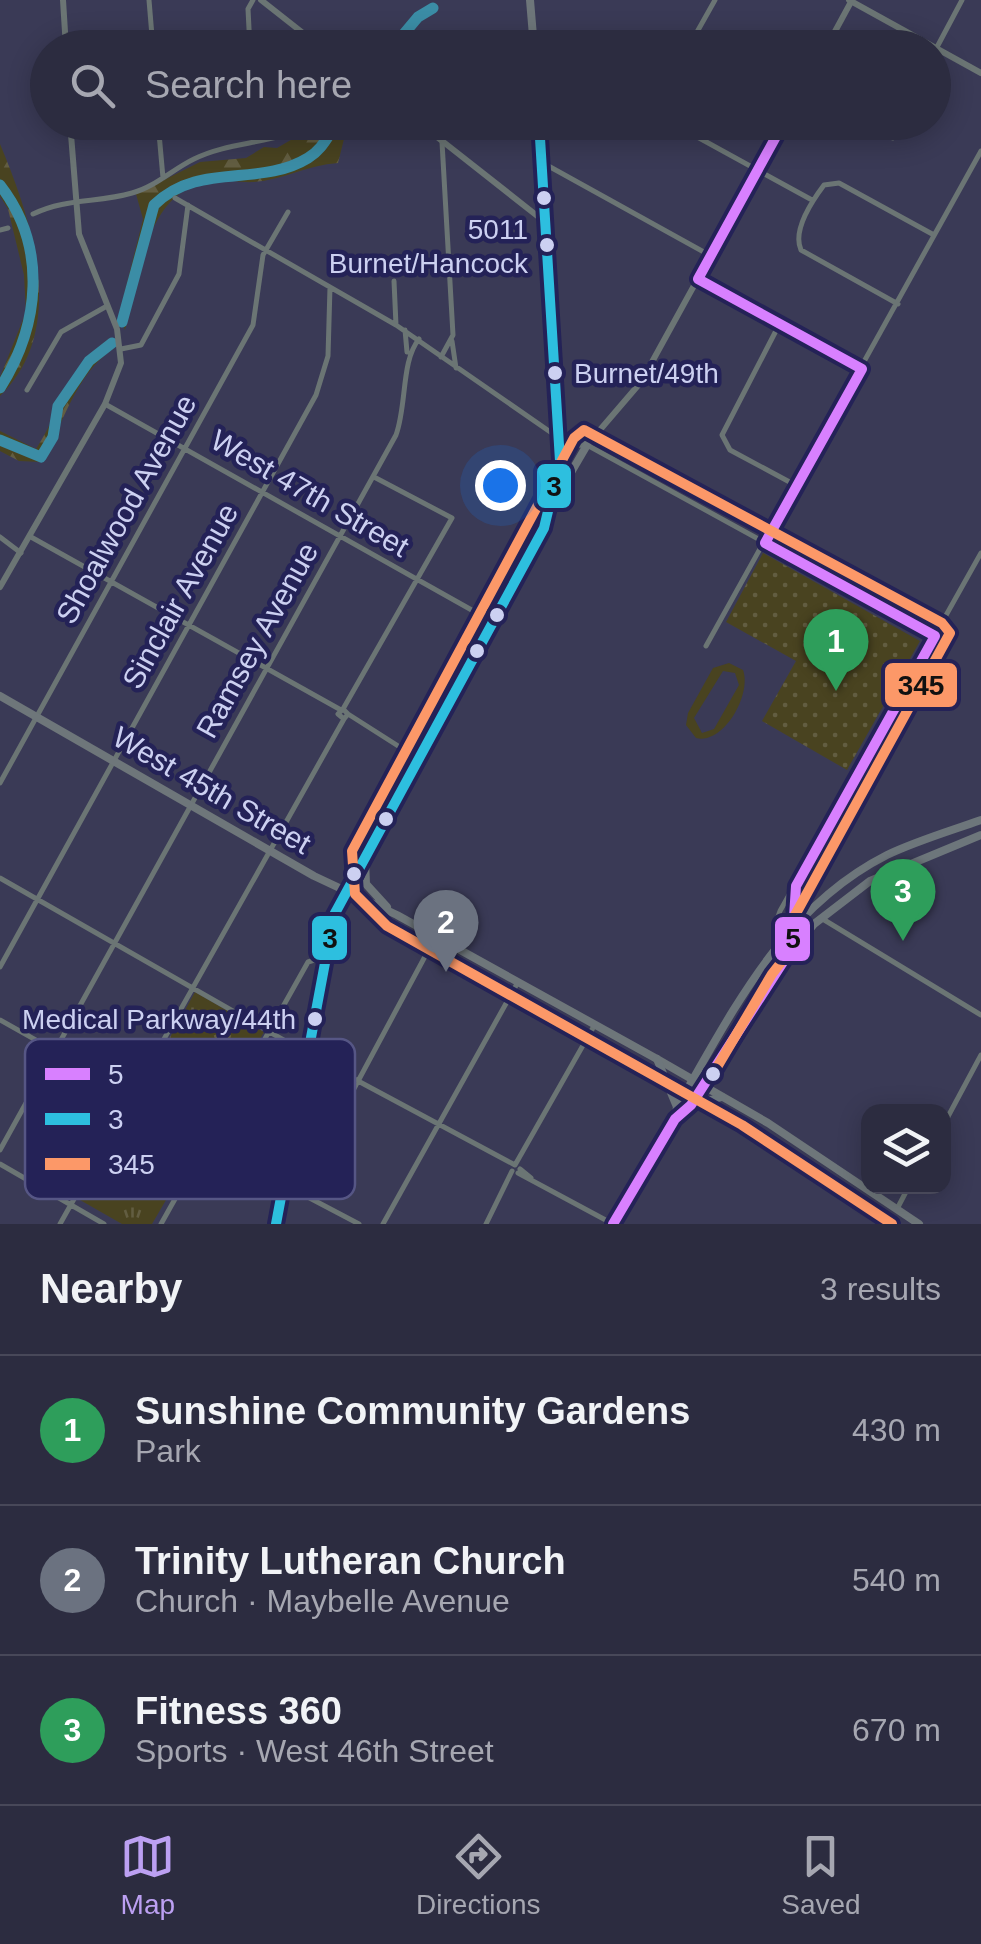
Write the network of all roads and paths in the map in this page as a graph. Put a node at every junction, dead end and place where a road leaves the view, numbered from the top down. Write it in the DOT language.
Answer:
graph roads {
  1 [pos="63,0"];
  2 [pos="149,0"];
  3 [pos="253,0"];
  4 [pos="261,0"];
  5 [pos="530,0"];
  6 [pos="714,0"];
  7 [pos="851,0"];
  8 [pos="962,0"];
  9 [pos="65,30"];
  10 [pos="152,30"];
  11 [pos="249,30"];
  12 [pos="299,30"];
  13 [pos="532,30"];
  14 [pos="698,30"];
  15 [pos="835,30"];
  16 [pos="904,30"];
  17 [pos="946,30"];
  18 [pos="951,56"];
  19 [pos="981,73"];
  20 [pos="71,140"];
  21 [pos="159,140"];
  22 [pos="264,140"];
  23 [pos="440,140"];
  24 [pos="539,140"];
  25 [pos="703,140"];
  26 [pos="774,140"];
  27 [pos="254,142"];
  28 [pos="442,142"];
  29 [pos="981,151"];
  30 [pos="541,162"];
  31 [pos="758,170"];
  32 [pos="162,178"];
  33 [pos="175,198"];
  34 [pos="75,200"];
  35 [pos="814,201"];
  36 [pos="188,206"];
  37 [pos="288,212"];
  38 [pos="33,214"];
  39 [pos="544,222"];
  40 [pos="8,228"];
  41 [pos="0,230"];
  42 [pos="934,235"];
  43 [pos="266,250"];
  44 [pos="711,256"];
  45 [pos="698,279"];
  46 [pos="394,281"];
  47 [pos="330,287"];
  48 [pos="898,304"];
  49 [pos="107,306"];
  50 [pos="780,323"];
  51 [pos="396,324"];
  52 [pos="405,330"];
  53 [pos="419,339"];
  54 [pos="452,340"];
  55 [pos="121,350"];
  56 [pos="407,353"];
  57 [pos="442,357"];
  58 [pos="456,368"];
  59 [pos="862,369"];
  60 [pos="28,390"];
  61 [pos="105,404"];
  62 [pos="559,438"];
  63 [pos="587,445"];
  64 [pos="185,448"];
  65 [pos="374,476"];
  66 [pos="797,486"];
  67 [pos="263,492"];
  68 [pos="554,501"];
  69 [pos="341,536"];
  70 [pos="31,537"];
  71 [pos="0,538"];
  72 [pos="766,543"];
  73 [pos="21,553"];
  74 [pos="981,553"];
  75 [pos="417,580"];
  76 [pos="112,581"];
  77 [pos="0,587"];
  78 [pos="492,622"];
  79 [pos="190,626"];
  80 [pos="935,636"];
  81 [pos="706,646"];
  82 [pos="266,670"];
  83 [pos="0,696"];
  84 [pos="343,714"];
  85 [pos="37,716"];
  86 [pos="418,759"];
  87 [pos="114,760"];
  88 [pos="0,783"];
  89 [pos="192,805"];
  90 [pos="981,820"];
  91 [pos="981,835"];
  92 [pos="269,849"];
  93 [pos="365,858"];
  94 [pos="873,863"];
  95 [pos="879,876"];
  96 [pos="0,878"];
  97 [pos="796,886"];
  98 [pos="345,892"];
  99 [pos="38,899"];
  100 [pos="394,914"];
  101 [pos="824,918"];
  102 [pos="793,926"];
  103 [pos="436,936"];
  104 [pos="780,940"];
  105 [pos="115,942"];
  106 [pos="792,948"];
  107 [pos="324,956"];
  108 [pos="0,966"];
  109 [pos="518,981"];
  110 [pos="193,986"];
  111 [pos="981,1014"];
  112 [pos="0,1020"];
  113 [pos="595,1024"];
  114 [pos="270,1031"];
  115 [pos="34,1039"];
  116 [pos="62,1039"];
  117 [pos="163,1039"];
  118 [pos="265,1039"];
  119 [pos="283,1039"];
  120 [pos="310,1039"];
  121 [pos="981,1056"];
  122 [pos="657,1059"];
  123 [pos="355,1079"];
  124 [pos="693,1080"];
  125 [pos="358,1081"];
  126 [pos="355,1086"];
  127 [pos="704,1086"];
  128 [pos="722,1097"];
  129 [pos="691,1104"];
  130 [pos="25,1105"];
  131 [pos="677,1107"];
  132 [pos="951,1111"];
  133 [pos="676,1119"];
  134 [pos="437,1126"];
  135 [pos="0,1150"];
  136 [pos="0,1164"];
  137 [pos="516,1169"];
  138 [pos="25,1178"];
  139 [pos="905,1194"];
  140 [pos="61,1199"];
  141 [pos="74,1199"];
  142 [pos="175,1199"];
  143 [pos="280,1199"];
  144 [pos="313,1199"];
  145 [pos="71,1205"];
  146 [pos="897,1209"];
  147 [pos="60,1224"];
  148 [pos="104,1224"];
  149 [pos="161,1224"];
  150 [pos="276,1224"];
  151 [pos="359,1224"];
  152 [pos="383,1224"];
  153 [pos="486,1224"];
  154 [pos="613,1224"];
  155 [pos="920,1224"];
  1 -- 9 [label="street"];
  2 -- 10 [label="street"];
  3 -- 11 [label="street"];
  4 -- 12 [label="street"];
  5 -- 13 [label="main road"];
  6 -- 14 [label="street"];
  7 -- 15 [label="street"];
  7 -- 16 [label="street"];
  8 -- 17 [label="street"];
  18 -- 19 [label="street"];
  20 -- 34 [label="street"];
  21 -- 32 [label="street"];
  22 -- 27 [label="street"];
  23 -- 28 [label="street"];
  24 -- 30 [label="main road"];
  25 -- 31 [label="street"];
  26 -- 31 [label="street"];
  27 -- 32 [label="street"];
  28 -- 39 [label="street"];
  28 -- 54 [label="street"];
  29 -- 42 [label="street"];
  30 -- 39 [label="main road"];
  30 -- 44 [label="street"];
  31 -- 35 [label="street"];
  31 -- 44 [label="street"];
  32 -- 34 [label="street"];
  33 -- 36 [label="street"];
  34 -- 38 [label="street"];
  34 -- 49 [label="street"];
  35 -- 42 [label="street"];
  35 -- 48 [label="street"];
  36 -- 43 [label="street"];
  36 -- 55 [label="street"];
  37 -- 43 [label="street, Shoalwood Avenue"];
  39 -- 62 [label="main road"];
  40 -- 41 [label="street"];
  42 -- 48 [label="street"];
  43 -- 47 [label="street"];
  43 -- 64 [label="street, Shoalwood Avenue"];
  44 -- 45 [label="street"];
  45 -- 50 [label="street"];
  45 -- 63 [label="street"];
  46 -- 51 [label="street"];
  47 -- 51 [label="street"];
  47 -- 67 [label="street, Sinclair Avenue"];
  48 -- 59 [label="street"];
  49 -- 55 [label="street"];
  49 -- 60 [label="street"];
  50 -- 59 [label="street"];
  50 -- 66 [label="street"];
  51 -- 52 [label="street"];
  52 -- 53 [label="street"];
  52 -- 56 [label="street, Ramsey Avenue"];
  53 -- 56 [label="street"];
  53 -- 57 [label="street"];
  54 -- 57 [label="street"];
  54 -- 58 [label="street"];
  55 -- 61 [label="street"];
  56 -- 65 [label="street, Ramsey Avenue"];
  57 -- 58 [label="street"];
  58 -- 62 [label="street"];
  59 -- 66 [label="street"];
  61 -- 64 [label="street, West 47th Street"];
  61 -- 70 [label="street"];
  62 -- 63 [label="street"];
  62 -- 68 [label="main road"];
  63 -- 68 [label="main road"];
  63 -- 72 [label="street"];
  64 -- 67 [label="street, West 47th Street"];
  64 -- 76 [label="street, Shoalwood Avenue"];
  65 -- 69 [label="street, Ramsey Avenue"];
  65 -- 75 [label="street"];
  66 -- 72 [label="street"];
  67 -- 69 [label="street, West 47th Street"];
  67 -- 79 [label="street, Sinclair Avenue"];
  68 -- 78 [label="main road"];
  69 -- 75 [label="street, West 47th Street"];
  69 -- 82 [label="street, Ramsey Avenue"];
  70 -- 73 [label="street"];
  70 -- 76 [label="street"];
  71 -- 73 [label="street"];
  72 -- 80 [label="street"];
  72 -- 81 [label="street"];
  73 -- 77 [label="street"];
  74 -- 80 [label="street"];
  75 -- 78 [label="street, West 47th Street"];
  75 -- 84 [label="street"];
  76 -- 79 [label="street"];
  76 -- 85 [label="street, Shoalwood Avenue"];
  78 -- 86 [label="main road"];
  79 -- 82 [label="street"];
  79 -- 87 [label="street, Sinclair Avenue"];
  80 -- 97 [label="street"];
  82 -- 84 [label="street"];
  82 -- 89 [label="street, Ramsey Avenue"];
  83 -- 85 [label="main road, West 45th Street"];
  84 -- 86 [label="street"];
  84 -- 92 [label="street"];
  85 -- 87 [label="main road, West 45th Street"];
  85 -- 88 [label="street, Shoalwood Avenue"];
  86 -- 93 [label="main road"];
  87 -- 89 [label="main road, West 45th Street"];
  87 -- 99 [label="street, Sinclair Avenue"];
  89 -- 92 [label="main road, West 45th Street"];
  89 -- 105 [label="street, Ramsey Avenue"];
  90 -- 94 [label="main road"];
  91 -- 95 [label="main road"];
  92 -- 98 [label="main road, West 45th Street"];
  92 -- 110 [label="street"];
  93 -- 98 [label="main road"];
  93 -- 100 [label="main road"];
  94 -- 95 [label="main road"];
  94 -- 102 [label="main road"];
  95 -- 101 [label="main road"];
  96 -- 99 [label="street"];
  97 -- 102 [label="street"];
  97 -- 104 [label="street"];
  98 -- 100 [label="main road, West 45th Street"];
  98 -- 107 [label="street"];
  99 -- 105 [label="street"];
  99 -- 108 [label="street, Sinclair Avenue"];
  100 -- 103 [label="main road, West 45th Street"];
  101 -- 106 [label="main road"];
  101 -- 111 [label="street"];
  102 -- 104 [label="main road"];
  102 -- 106 [label="main road"];
  103 -- 109 [label="main road, West 45th Street"];
  103 -- 125 [label="street"];
  104 -- 124 [label="main road"];
  105 -- 110 [label="street"];
  105 -- 116 [label="street, Ramsey Avenue"];
  106 -- 127 [label="main road"];
  107 -- 114 [label="street"];
  107 -- 120 [label="street"];
  109 -- 113 [label="main road, West 45th Street"];
  109 -- 134 [label="street"];
  110 -- 114 [label="street"];
  110 -- 117 [label="street"];
  112 -- 115 [label="street"];
  113 -- 122 [label="main road, West 45th Street"];
  113 -- 137 [label="street"];
  114 -- 118 [label="street"];
  114 -- 119 [label="street"];
  121 -- 132 [label="street"];
  122 -- 124 [label="main road, West 45th Street"];
  122 -- 131 [label="main road"];
  123 -- 125 [label="street"];
  124 -- 127 [label="main road, West 45th Street"];
  124 -- 131 [label="main road"];
  125 -- 126 [label="street"];
  125 -- 134 [label="street"];
  127 -- 128 [label="main road, West 45th Street"];
  127 -- 129 [label="main road"];
  128 -- 129 [label="main road"];
  128 -- 146 [label="main road, West 45th Street"];
  129 -- 133 [label="main road"];
  130 -- 135 [label="street, Ramsey Avenue"];
  131 -- 133 [label="main road"];
  133 -- 154 [label="main road"];
  134 -- 137 [label="street"];
  134 -- 152 [label="street"];
  136 -- 138 [label="street"];
  137 -- 153 [label="street"];
  137 -- 154 [label="street"];
  139 -- 146 [label="street"];
  140 -- 145 [label="street"];
  141 -- 145 [label="street"];
  142 -- 149 [label="street"];
  143 -- 150 [label="street"];
  144 -- 151 [label="street"];
  145 -- 147 [label="street"];
  145 -- 148 [label="street"];
  146 -- 155 [label="main road, West 45th Street"];
}
